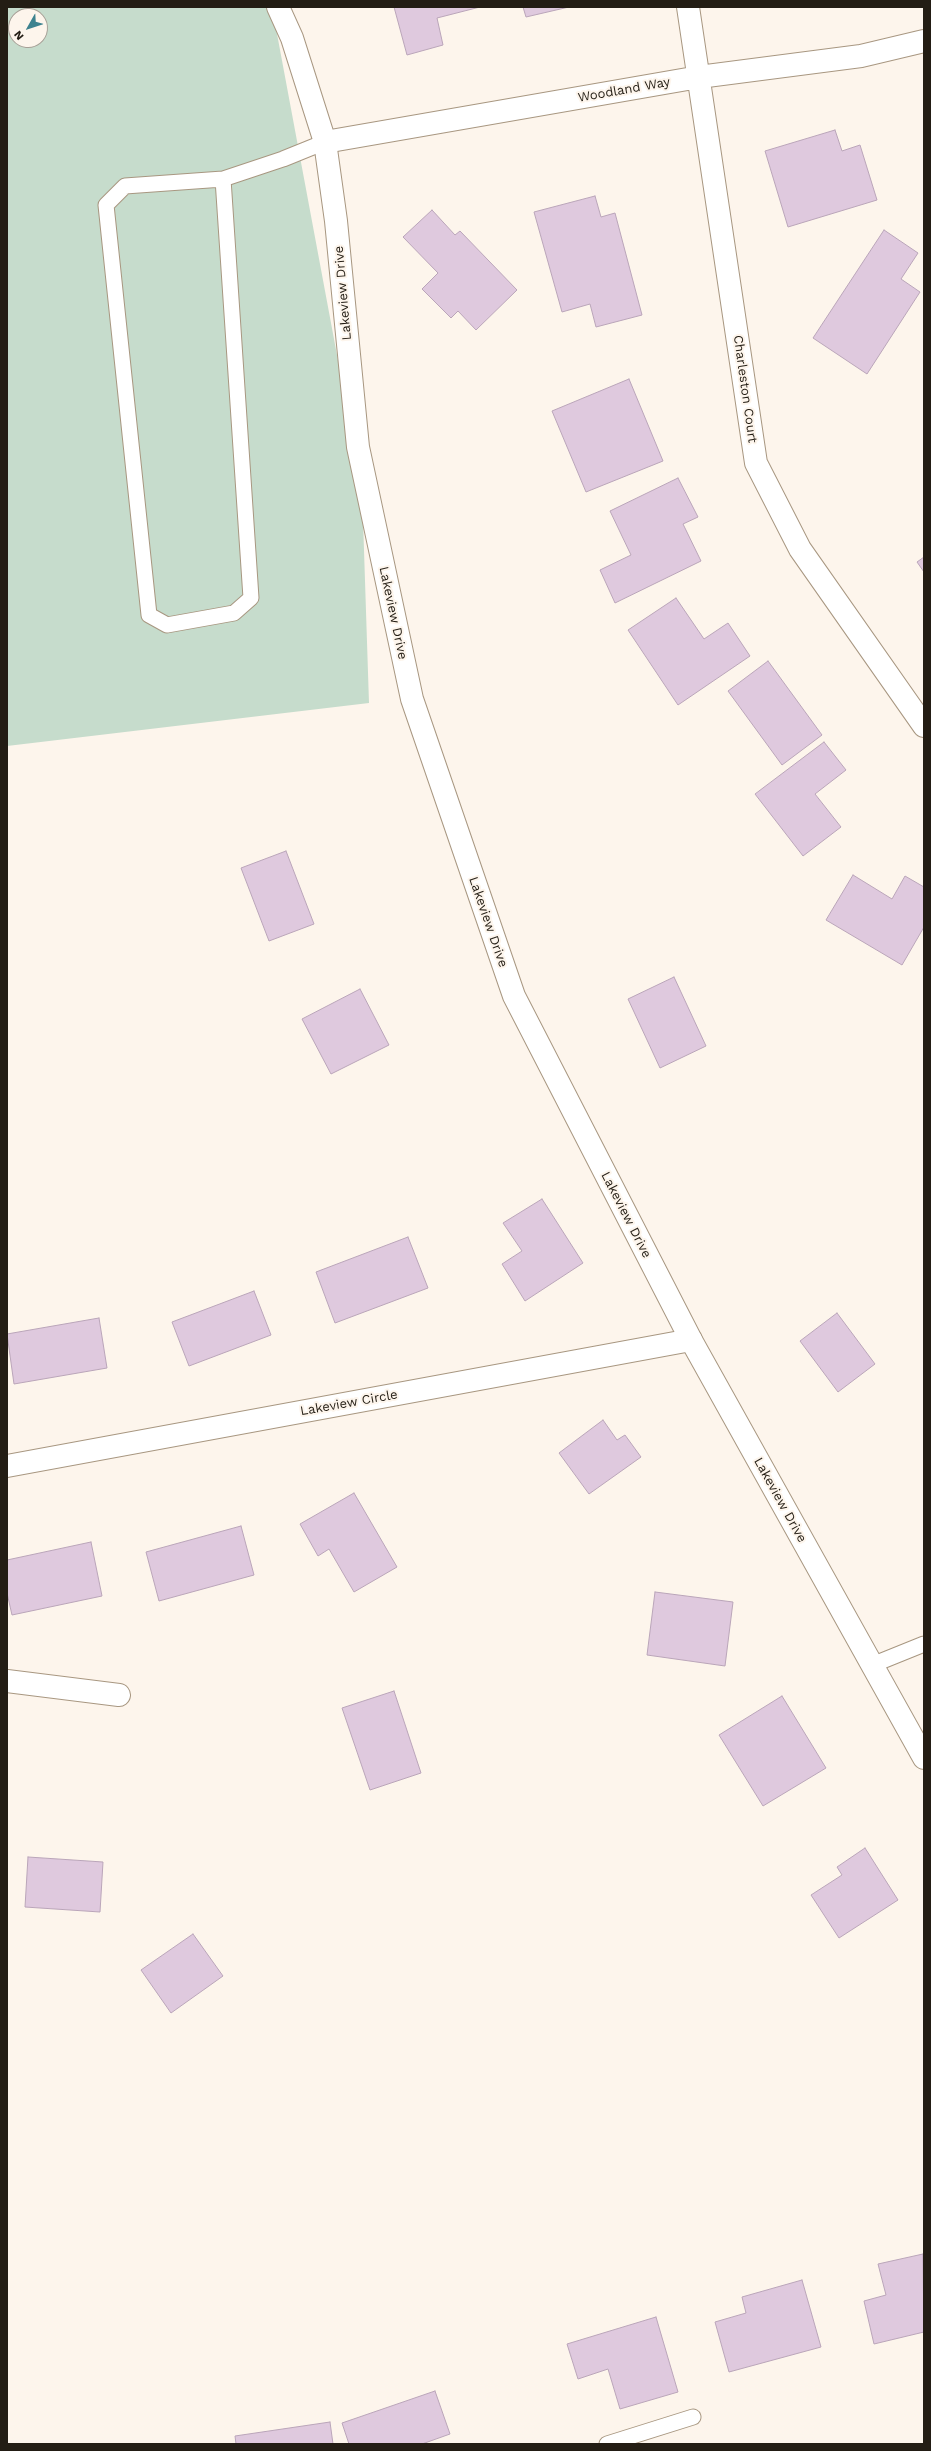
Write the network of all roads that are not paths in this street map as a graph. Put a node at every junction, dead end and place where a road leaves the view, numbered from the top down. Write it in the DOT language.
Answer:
graph roads {
  1 [pos="278,7"];
  2 [pos="688,7"];
  3 [pos="924,41"];
  4 [pos="699,77"];
  5 [pos="325,142"];
  6 [pos="223,179"];
  7 [pos="924,726"];
  8 [pos="691,1340"];
  9 [pos="7,1466"];
  10 [pos="924,1644"];
  11 [pos="872,1666"];
  12 [pos="7,1681"];
  13 [pos="119,1695"];
  14 [pos="924,1758"];
  15 [pos="693,2417"];
  16 [pos="607,2444"];
  1 -- 5 [label="street, Lakeview Drive"];
  2 -- 4 [label="street, Charleston Court"];
  3 -- 4 [label="street, Woodland Way"];
  4 -- 5 [label="street, Woodland Way"];
  4 -- 7 [label="street, Charleston Court"];
  5 -- 6 [label="lane"];
  5 -- 8 [label="street, Lakeview Drive"];
  6 -- 6 [label="lane"];
  8 -- 9 [label="street, Lakeview Circle"];
  8 -- 11 [label="street, Lakeview Drive"];
  10 -- 11 [label="lane"];
  11 -- 14 [label="street, Lakeview Drive"];
  12 -- 13 [label="street"];
  15 -- 16 [label="lane"];
}
